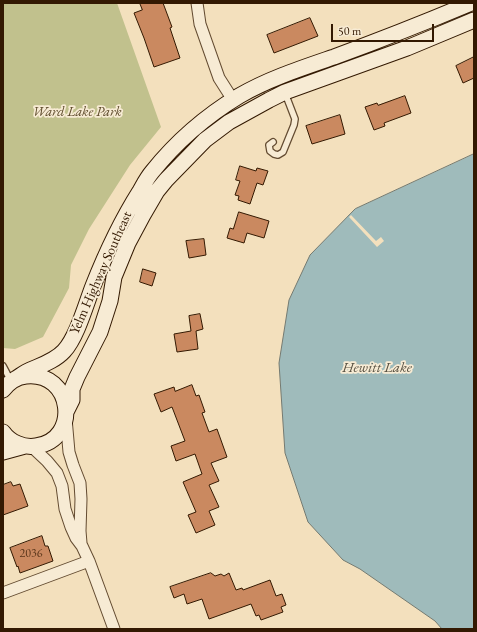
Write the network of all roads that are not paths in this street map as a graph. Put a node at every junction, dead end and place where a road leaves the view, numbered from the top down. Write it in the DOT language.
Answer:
graph roads {
  1 [pos="197,3"];
  2 [pos="462,5"];
  3 [pos="474,20"];
  4 [pos="285,92"];
  5 [pos="233,100"];
  6 [pos="273,142"];
  7 [pos="3,366"];
  8 [pos="10,384"];
  9 [pos="66,414"];
  10 [pos="3,432"];
  11 [pos="28,446"];
  12 [pos="3,452"];
  13 [pos="82,546"];
  14 [pos="89,561"];
  15 [pos="3,593"];
  16 [pos="114,629"];
  1 -- 5 [label="street"];
  2 -- 5 [label="main road, Yelm Highway Southeast"];
  3 -- 4 [label="main road, Yelm Highway Southeast"];
  4 -- 6 [label="lane"];
  4 -- 9 [label="main road, Yelm Highway Southeast"];
  5 -- 8 [label="main road, Yelm Highway Southeast"];
  7 -- 8 [label="lane"];
  8 -- 9 [label="main road"];
  9 -- 11 [label="main road, Yelm Highway Southeast"];
  9 -- 13 [label="street"];
  10 -- 11 [label="main road"];
  11 -- 12 [label="main road"];
  11 -- 13 [label="street"];
  13 -- 14 [label="street"];
  14 -- 15 [label="street"];
  14 -- 16 [label="street"];
}
